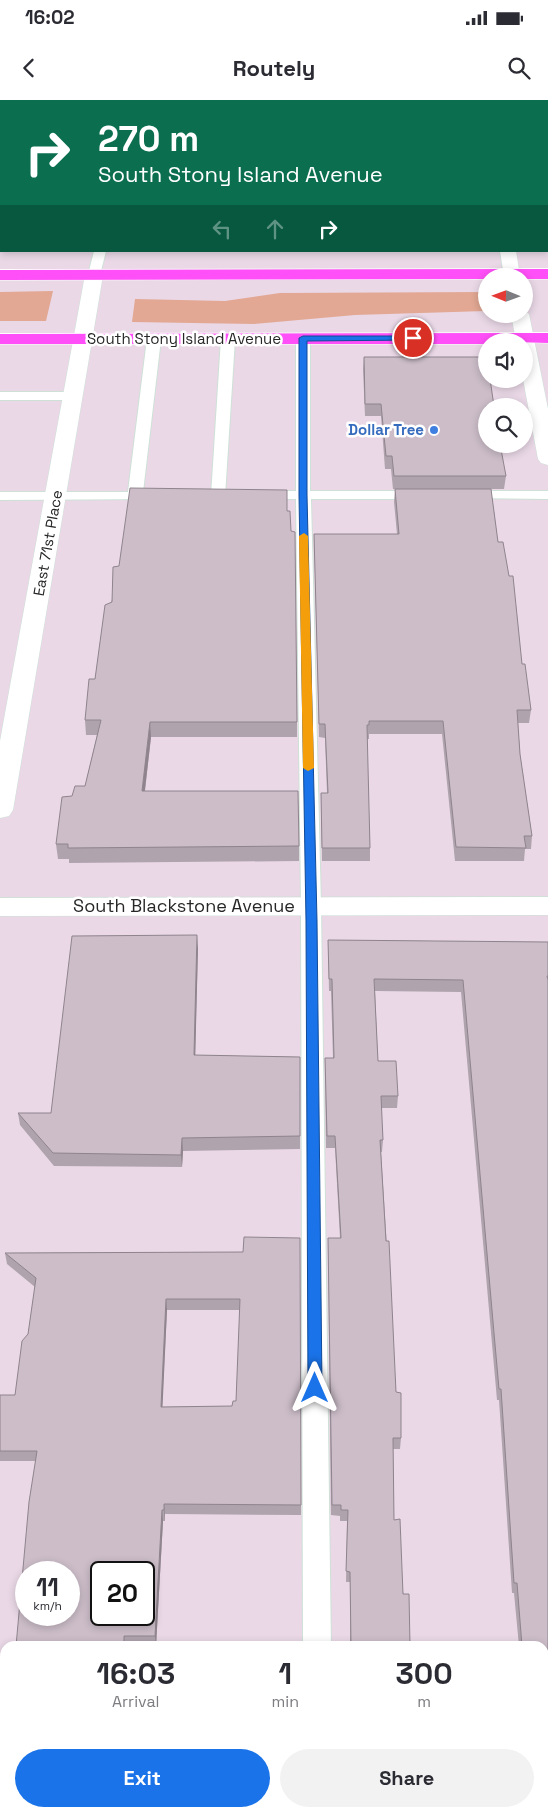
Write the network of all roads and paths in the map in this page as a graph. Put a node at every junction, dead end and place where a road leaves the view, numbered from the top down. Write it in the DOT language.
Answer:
graph roads {
  1 [pos="100,252"];
  2 [pos="508,252"];
  3 [pos="511,268"];
  4 [pos="548,274"];
  5 [pos="0,275"];
  6 [pos="94,275"];
  7 [pos="533,275"];
  8 [pos="478,276"];
  9 [pos="228,338"];
  10 [pos="303,338"];
  11 [pos="478,338"];
  12 [pos="533,338"];
  13 [pos="548,338"];
  14 [pos="0,339"];
  15 [pos="84,339"];
  16 [pos="154,339"];
  17 [pos="533,380"];
  18 [pos="0,396"];
  19 [pos="74,396"];
  20 [pos="548,460"];
  21 [pos="303,495"];
  22 [pos="431,495"];
  23 [pos="450,495"];
  24 [pos="548,495"];
  25 [pos="0,496"];
  26 [pos="56,496"];
  27 [pos="135,496"];
  28 [pos="172,496"];
  29 [pos="200,496"];
  30 [pos="218,496"];
  31 [pos="0,810"];
  32 [pos="311,906"];
  33 [pos="548,906"];
  34 [pos="0,907"];
  35 [pos="317,1641"];
  1 -- 6 [label="lane"];
  2 -- 3 [label="street"];
  4 -- 7 [label="highway"];
  5 -- 6 [label="highway"];
  6 -- 8 [label="highway"];
  6 -- 15 [label="street, East 71st Place"];
  9 -- 10 [label="highway, South Stony Island Avenue"];
  9 -- 16 [label="highway, South Stony Island Avenue"];
  9 -- 30 [label="lane"];
  10 -- 11 [label="highway, South Stony Island Avenue"];
  10 -- 21 [label="lane"];
  12 -- 13 [label="highway, South Stony Island Avenue"];
  14 -- 15 [label="highway, South Stony Island Avenue"];
  15 -- 16 [label="highway, South Stony Island Avenue"];
  15 -- 19 [label="street, East 71st Place"];
  16 -- 27 [label="lane"];
  17 -- 20 [label="street"];
  18 -- 19 [label="lane"];
  19 -- 26 [label="street, East 71st Place"];
  21 -- 22 [label="lane"];
  21 -- 30 [label="lane"];
  21 -- 32 [label="lane"];
  23 -- 24 [label="lane"];
  25 -- 26 [label="lane"];
  26 -- 27 [label="lane"];
  26 -- 31 [label="street, East 71st Place"];
  27 -- 28 [label="lane"];
  29 -- 30 [label="lane"];
  32 -- 33 [label="street, South Blackstone Avenue"];
  32 -- 34 [label="street, South Blackstone Avenue"];
  32 -- 35 [label="lane"];
}
